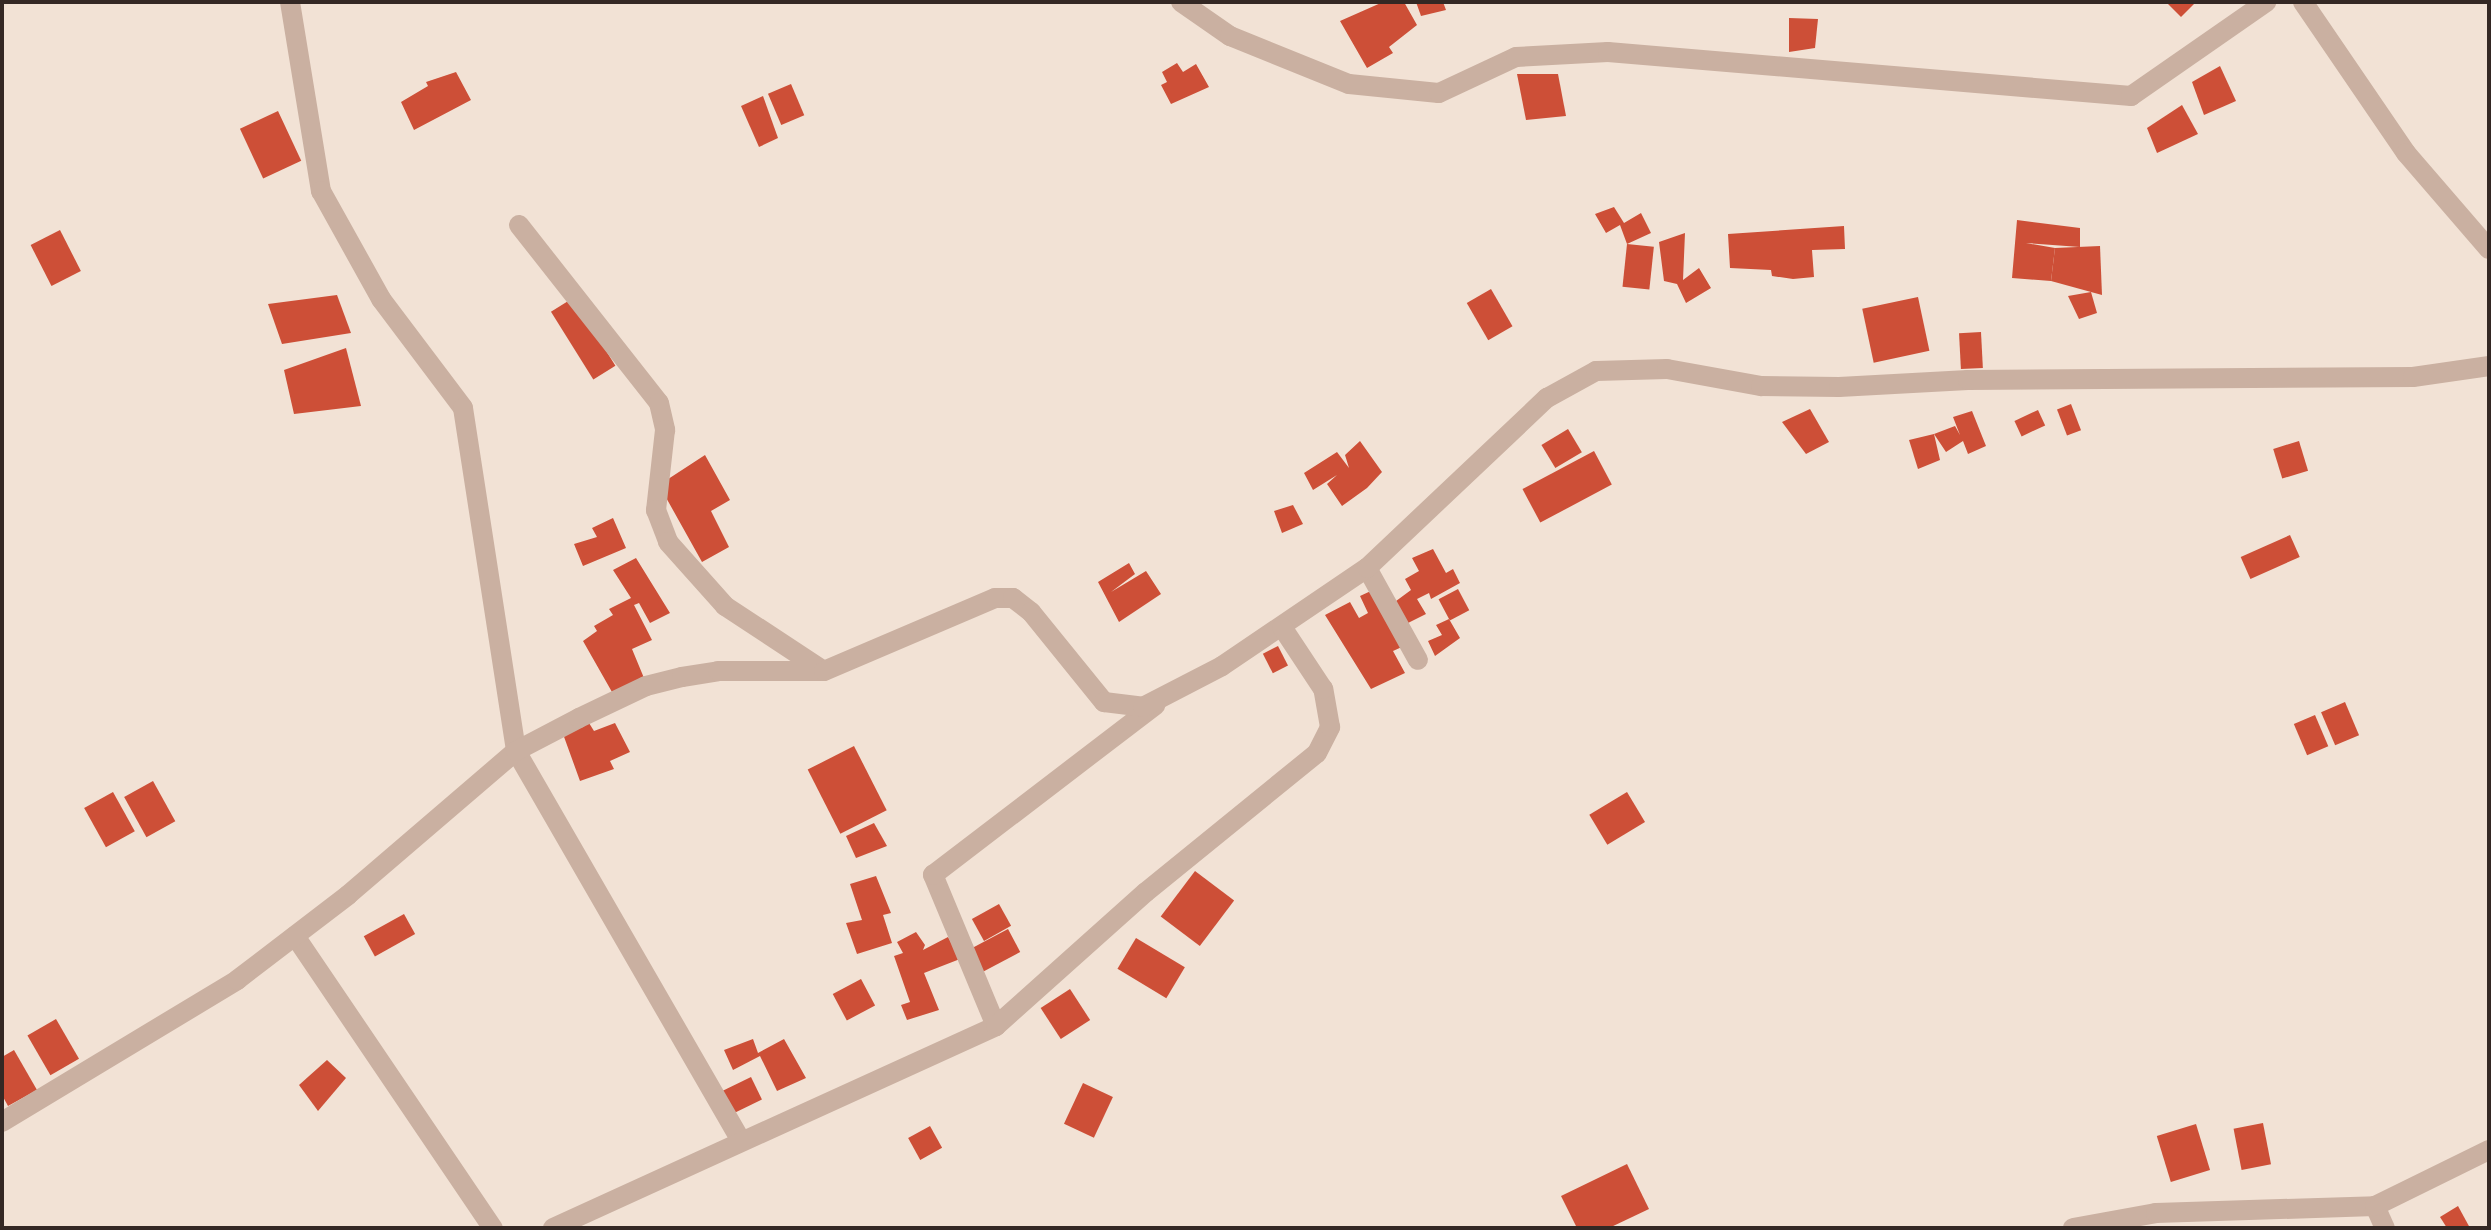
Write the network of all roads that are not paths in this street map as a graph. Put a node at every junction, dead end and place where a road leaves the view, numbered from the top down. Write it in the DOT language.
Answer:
graph roads {
  1 [pos="290,2"];
  2 [pos="1181,2"];
  3 [pos="2266,2"];
  4 [pos="2303,2"];
  5 [pos="519,225"];
  6 [pos="2489,249"];
  7 [pos="2489,366"];
  8 [pos="1367,568"];
  9 [pos="1282,627"];
  10 [pos="1418,660"];
  11 [pos="824,671"];
  12 [pos="1162,700"];
  13 [pos="516,751"];
  14 [pos="295,936"];
  15 [pos="996,1026"];
  16 [pos="2,1122"];
  17 [pos="740,1139"];
  18 [pos="2489,1150"];
  19 [pos="2375,1206"];
  20 [pos="493,1228"];
  21 [pos="553,1228"];
  22 [pos="2073,1228"];
  23 [pos="2385,1228"];
  1 -- 13 [label="street"];
  2 -- 3 [label="street"];
  4 -- 6 [label="street"];
  5 -- 11 [label="street"];
  7 -- 8 [label="street"];
  8 -- 9 [label="street"];
  8 -- 10 [label="street"];
  9 -- 12 [label="street"];
  9 -- 15 [label="street"];
  11 -- 12 [label="street"];
  11 -- 13 [label="street"];
  12 -- 15 [label="street"];
  13 -- 14 [label="street"];
  13 -- 17 [label="street"];
  14 -- 16 [label="street"];
  14 -- 20 [label="street"];
  15 -- 17 [label="street"];
  17 -- 21 [label="street"];
  18 -- 19 [label="street"];
  19 -- 22 [label="street"];
  19 -- 23 [label="street"];
}
